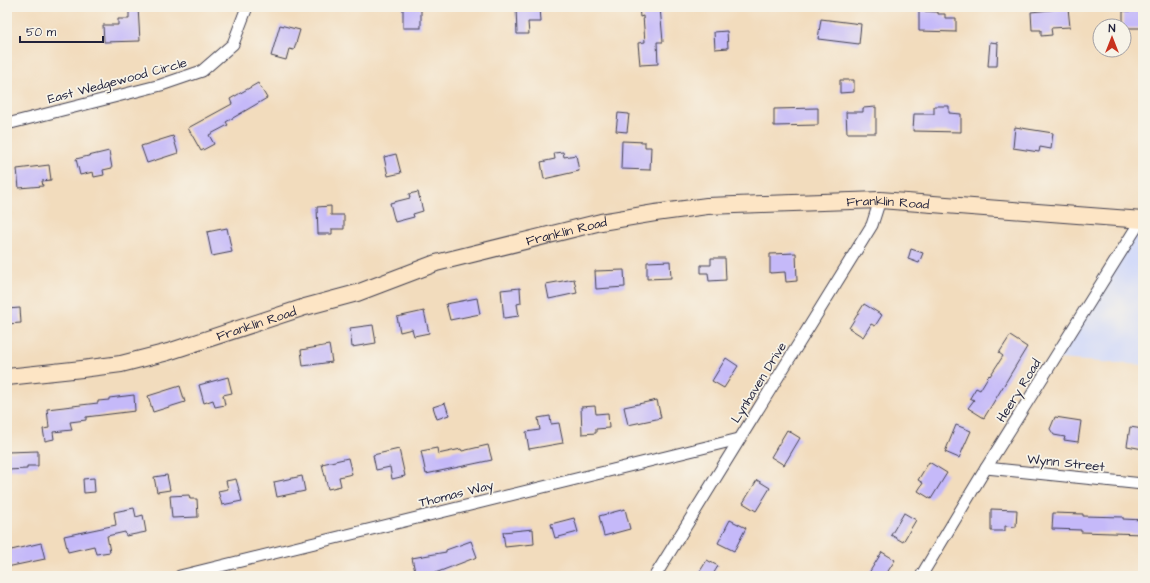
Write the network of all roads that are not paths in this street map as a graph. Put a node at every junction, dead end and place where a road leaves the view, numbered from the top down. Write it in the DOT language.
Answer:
graph roads {
  1 [pos="247,7"];
  2 [pos="7,124"];
  3 [pos="880,200"];
  4 [pos="1142,220"];
  5 [pos="7,377"];
  6 [pos="739,439"];
  7 [pos="986,468"];
  8 [pos="1143,484"];
  9 [pos="180,576"];
  10 [pos="655,576"];
  11 [pos="921,576"];
  1 -- 2 [label="street, East Wedgewood Circle"];
  3 -- 4 [label="main road, Franklin Road"];
  3 -- 5 [label="main road, Franklin Road"];
  3 -- 6 [label="street, Lynhaven Drive"];
  4 -- 7 [label="street, Heery Road"];
  6 -- 9 [label="street, Thomas Way"];
  6 -- 10 [label="street, Lynhaven Drive"];
  7 -- 8 [label="street, Wynn Street"];
  7 -- 11 [label="street, Heery Road"];
}
